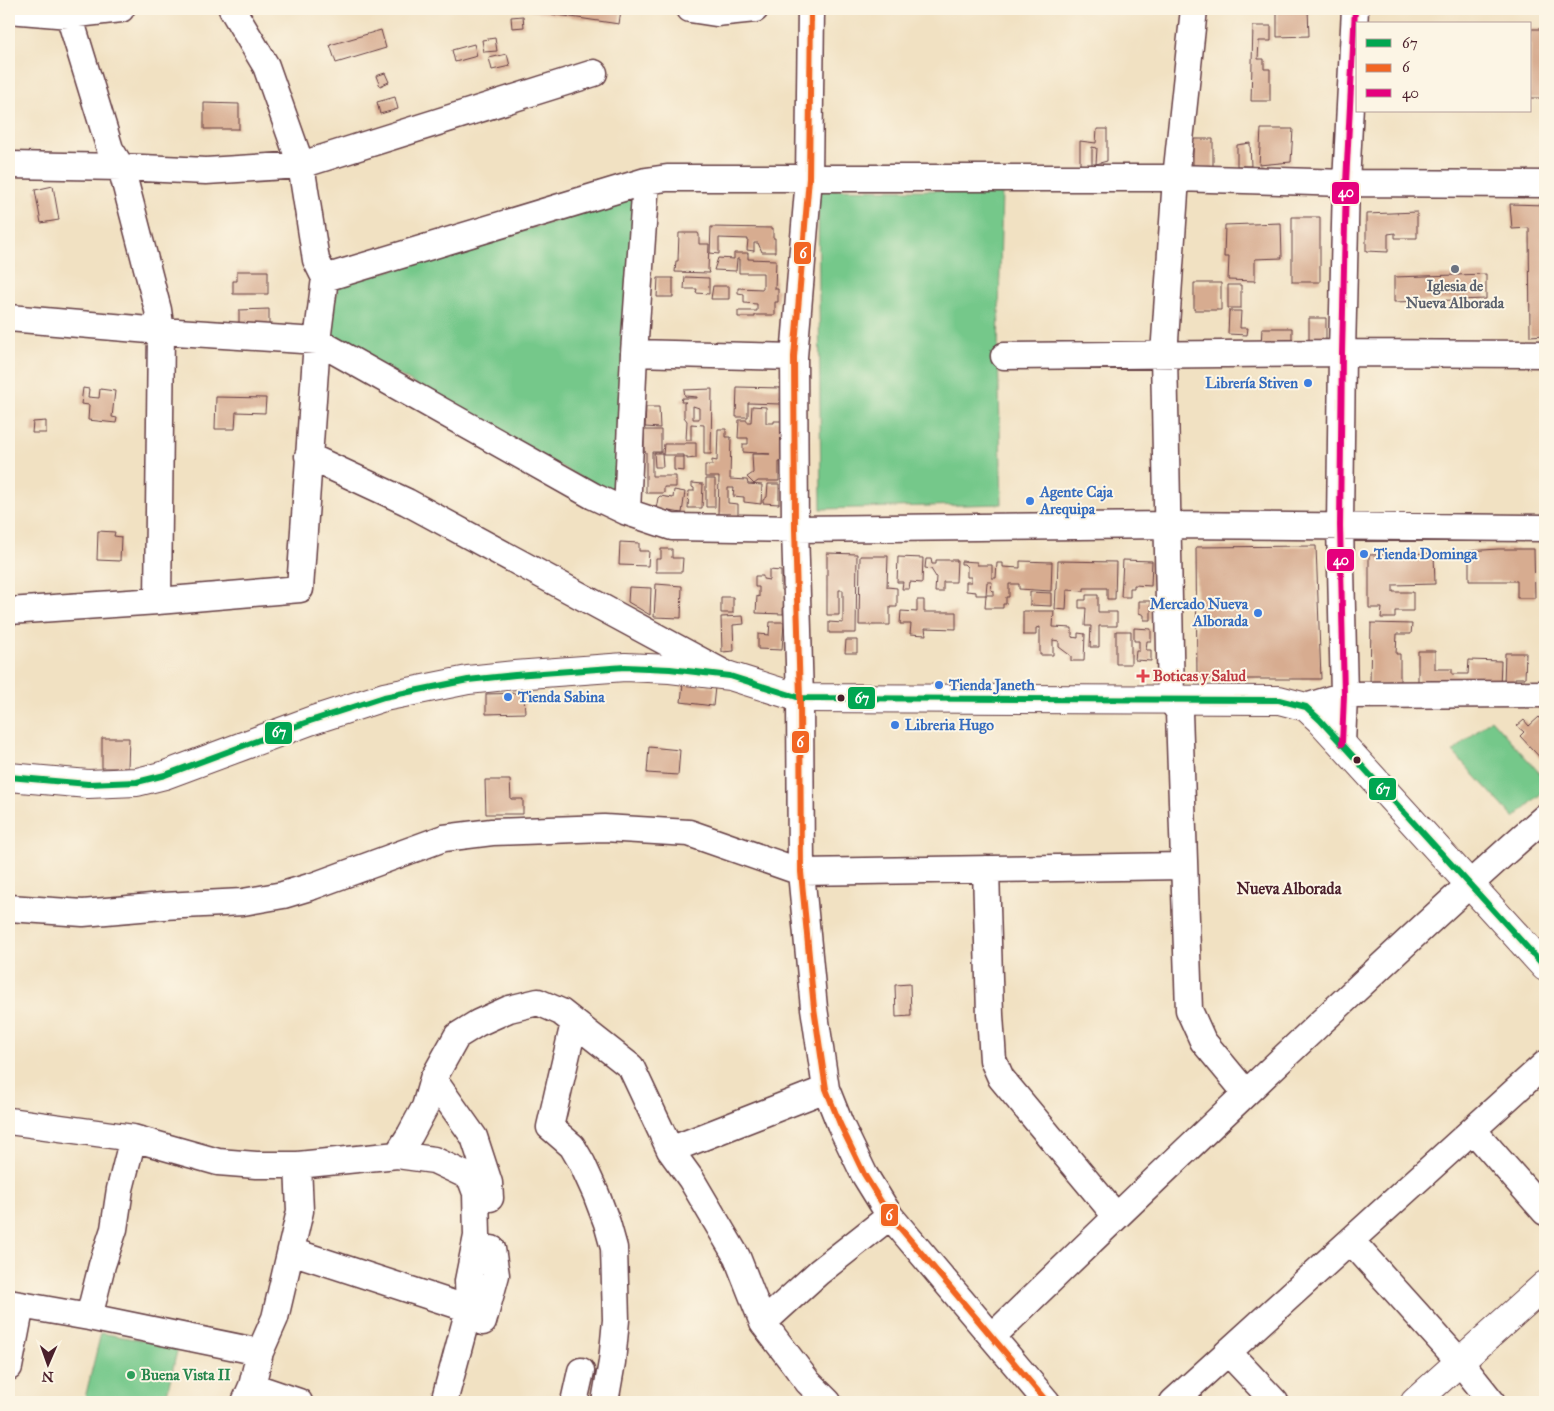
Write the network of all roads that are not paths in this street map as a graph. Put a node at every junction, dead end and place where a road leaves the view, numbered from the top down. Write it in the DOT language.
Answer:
graph roads {
  1 [pos="120,9"];
  2 [pos="232,9"];
  3 [pos="690,9"];
  4 [pos="755,9"];
  5 [pos="810,9"];
  6 [pos="1194,9"];
  7 [pos="1356,9"];
  8 [pos="9,10"];
  9 [pos="69,15"];
  10 [pos="594,73"];
  11 [pos="9,165"];
  12 [pos="300,165"];
  13 [pos="121,167"];
  14 [pos="809,178"];
  15 [pos="1176,178"];
  16 [pos="646,181"];
  17 [pos="1346,183"];
  18 [pos="1545,184"];
  19 [pos="324,278"];
  20 [pos="9,318"];
  21 [pos="161,331"];
  22 [pos="317,341"];
  23 [pos="634,353"];
  24 [pos="1342,353"];
  25 [pos="1545,354"];
  26 [pos="1164,355"];
  27 [pos="794,356"];
  28 [pos="1004,356"];
  29 [pos="308,456"];
  30 [pos="627,512"];
  31 [pos="1168,526"];
  32 [pos="1340,526"];
  33 [pos="1545,528"];
  34 [pos="795,529"];
  35 [pos="158,601"];
  36 [pos="9,611"];
  37 [pos="730,676"];
  38 [pos="1545,694"];
  39 [pos="1344,695"];
  40 [pos="800,698"];
  41 [pos="1171,700"];
  42 [pos="1306,708"];
  43 [pos="1342,744"];
  44 [pos="9,777"];
  45 [pos="1545,817"];
  46 [pos="1184,866"];
  47 [pos="986,869"];
  48 [pos="802,872"];
  49 [pos="1469,884"];
  50 [pos="9,908"];
  51 [pos="1545,967"];
  52 [pos="574,1023"];
  53 [pos="1545,1064"];
  54 [pos="433,1079"];
  55 [pos="826,1089"];
  56 [pos="1246,1093"];
  57 [pos="9,1121"];
  58 [pos="1474,1130"];
  59 [pos="133,1138"];
  60 [pos="670,1150"];
  61 [pos="396,1154"];
  62 [pos="298,1164"];
  63 [pos="1545,1212"];
  64 [pos="890,1216"];
  65 [pos="1116,1216"];
  66 [pos="1351,1241"];
  67 [pos="492,1249"];
  68 [pos="291,1251"];
  69 [pos="1545,1285"];
  70 [pos="15,1304"];
  71 [pos="469,1309"];
  72 [pos="89,1317"];
  73 [pos="763,1323"];
  74 [pos="992,1337"];
  75 [pos="260,1352"];
  76 [pos="1228,1352"];
  77 [pos="1460,1362"];
  78 [pos="9,1367"];
  79 [pos="581,1371"];
  80 [pos="248,1394"];
  81 [pos="299,1402"];
  82 [pos="444,1402"];
  83 [pos="462,1402"];
  84 [pos="574,1402"];
  85 [pos="606,1402"];
  86 [pos="828,1402"];
  87 [pos="1047,1402"];
  88 [pos="1173,1402"];
  89 [pos="1275,1402"];
  90 [pos="1415,1402"];
  91 [pos="1492,1402"];
  1 -- 9 [label="street"];
  2 -- 12 [label="street"];
  3 -- 4 [label="street"];
  5 -- 14 [label="street"];
  6 -- 15 [label="street"];
  7 -- 17 [label="street"];
  8 -- 9 [label="street"];
  9 -- 13 [label="street"];
  10 -- 12 [label="street"];
  11 -- 13 [label="street"];
  12 -- 13 [label="street"];
  12 -- 19 [label="street"];
  13 -- 21 [label="street"];
  14 -- 15 [label="street"];
  14 -- 16 [label="street"];
  14 -- 27 [label="street"];
  15 -- 17 [label="street"];
  15 -- 26 [label="street"];
  16 -- 19 [label="street"];
  16 -- 23 [label="street"];
  17 -- 18 [label="street"];
  17 -- 24 [label="street"];
  19 -- 22 [label="street"];
  20 -- 21 [label="street"];
  21 -- 22 [label="street"];
  21 -- 35 [label="street"];
  22 -- 29 [label="street"];
  22 -- 30 [label="street"];
  23 -- 27 [label="street"];
  23 -- 30 [label="street"];
  24 -- 25 [label="street"];
  24 -- 26 [label="street"];
  24 -- 32 [label="street"];
  26 -- 28 [label="street"];
  26 -- 31 [label="street"];
  27 -- 34 [label="street"];
  29 -- 35 [label="street"];
  29 -- 37 [label="street"];
  30 -- 34 [label="street"];
  31 -- 32 [label="street"];
  31 -- 34 [label="street"];
  31 -- 41 [label="street"];
  32 -- 33 [label="street"];
  32 -- 39 [label="street"];
  34 -- 40 [label="street"];
  35 -- 36 [label="street"];
  37 -- 40 [label="main road"];
  37 -- 44 [label="main road"];
  38 -- 39 [label="street"];
  39 -- 42 [label="street"];
  39 -- 43 [label="street"];
  40 -- 41 [label="main road"];
  40 -- 48 [label="street"];
  41 -- 42 [label="main road"];
  41 -- 46 [label="street"];
  42 -- 43 [label="main road"];
  43 -- 49 [label="main road"];
  45 -- 49 [label="street"];
  46 -- 47 [label="street"];
  46 -- 56 [label="street"];
  47 -- 48 [label="street"];
  47 -- 65 [label="street"];
  48 -- 50 [label="street"];
  48 -- 55 [label="street"];
  49 -- 51 [label="main road"];
  49 -- 56 [label="street"];
  52 -- 54 [label="street"];
  52 -- 60 [label="street"];
  52 -- 85 [label="street"];
  53 -- 58 [label="street"];
  54 -- 61 [label="street"];
  54 -- 67 [label="street"];
  55 -- 60 [label="street"];
  55 -- 64 [label="street"];
  56 -- 65 [label="street"];
  57 -- 59 [label="street"];
  58 -- 63 [label="street"];
  58 -- 66 [label="street"];
  59 -- 62 [label="street"];
  59 -- 72 [label="street"];
  60 -- 73 [label="street"];
  61 -- 62 [label="street"];
  61 -- 71 [label="street"];
  62 -- 68 [label="street"];
  64 -- 73 [label="street"];
  64 -- 74 [label="street"];
  65 -- 74 [label="street"];
  66 -- 76 [label="street"];
  66 -- 77 [label="street"];
  67 -- 71 [label="street"];
  67 -- 83 [label="street"];
  68 -- 71 [label="street"];
  68 -- 75 [label="street"];
  69 -- 77 [label="main road"];
  70 -- 72 [label="street"];
  70 -- 78 [label="street"];
  71 -- 82 [label="street"];
  72 -- 75 [label="street"];
  73 -- 86 [label="street"];
  74 -- 87 [label="street"];
  75 -- 80 [label="street"];
  76 -- 88 [label="street"];
  76 -- 89 [label="street"];
  77 -- 90 [label="main road"];
  77 -- 91 [label="street"];
  79 -- 84 [label="street"];
  80 -- 81 [label="street"];
}
